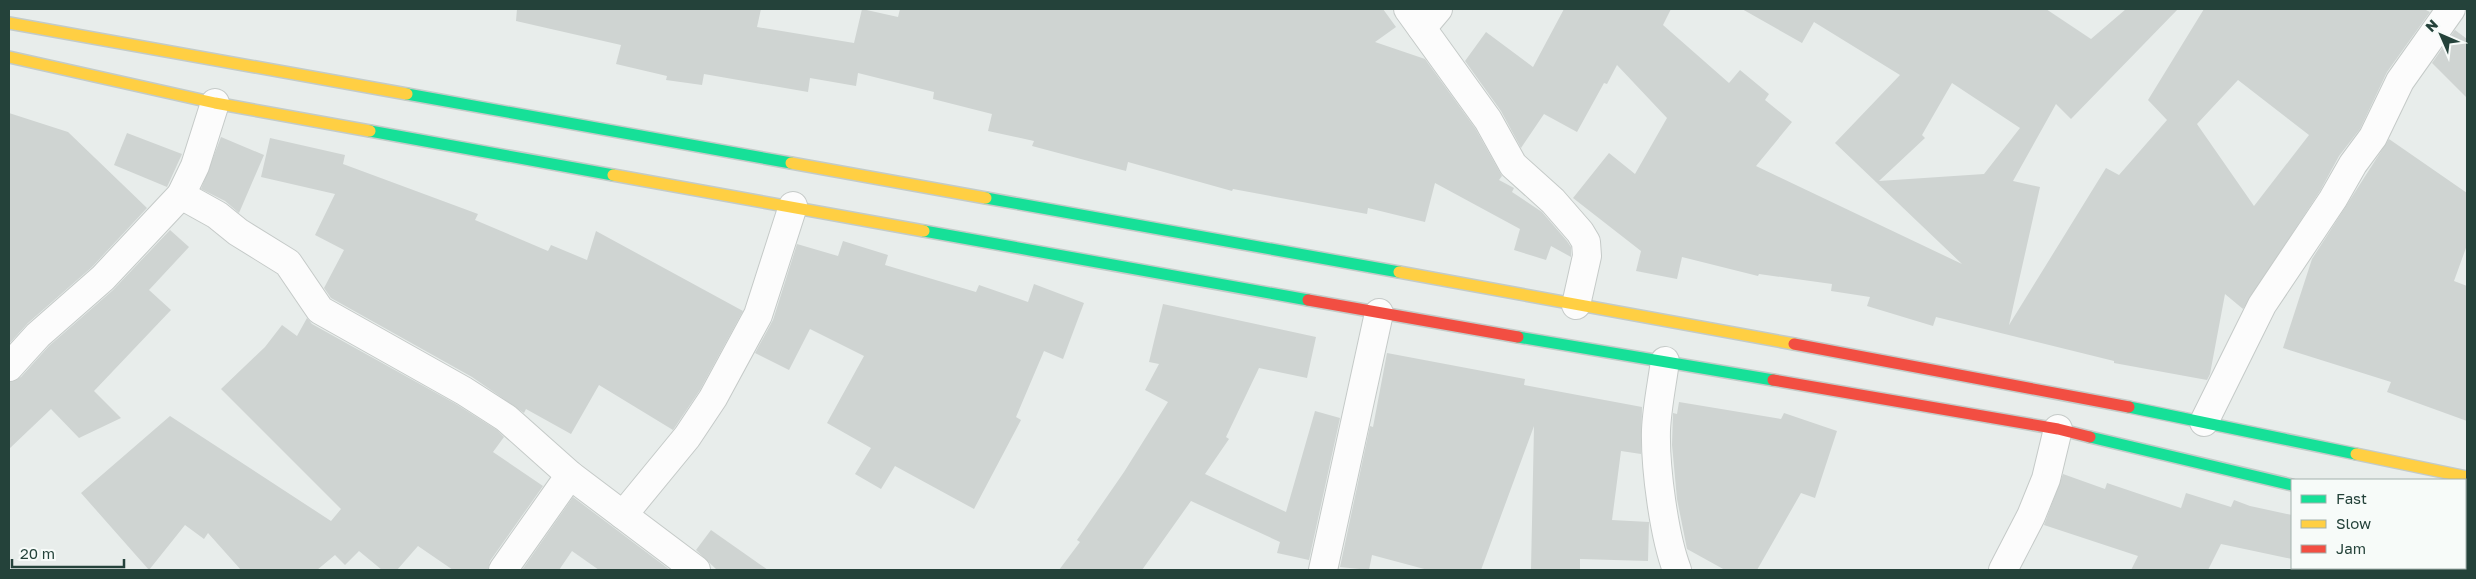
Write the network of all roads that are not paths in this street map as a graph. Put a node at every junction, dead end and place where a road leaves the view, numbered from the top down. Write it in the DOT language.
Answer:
graph roads {
  1 [pos="2451,9"];
  2 [pos="1423,15"];
  3 [pos="9,23"];
  4 [pos="9,57"];
  5 [pos="214,103"];
  6 [pos="181,195"];
  7 [pos="793,206"];
  8 [pos="1576,305"];
  9 [pos="1379,313"];
  10 [pos="1665,362"];
  11 [pos="9,365"];
  12 [pos="2204,422"];
  13 [pos="2058,429"];
  14 [pos="570,475"];
  15 [pos="2467,477"];
  16 [pos="2291,485"];
  17 [pos="623,515"];
  18 [pos="503,570"];
  19 [pos="696,570"];
  20 [pos="1323,570"];
  21 [pos="1677,570"];
  22 [pos="2003,570"];
  1 -- 12 [label="street"];
  2 -- 8 [label="street"];
  3 -- 8 [label="main road"];
  4 -- 5 [label="main road"];
  5 -- 6 [label="street"];
  5 -- 7 [label="main road"];
  6 -- 11 [label="street"];
  6 -- 14 [label="street"];
  7 -- 9 [label="main road"];
  7 -- 17 [label="street"];
  8 -- 12 [label="main road"];
  9 -- 10 [label="main road"];
  9 -- 20 [label="street"];
  10 -- 13 [label="main road"];
  10 -- 21 [label="street"];
  12 -- 15 [label="main road"];
  13 -- 16 [label="main road"];
  13 -- 22 [label="street"];
  14 -- 17 [label="street"];
  14 -- 18 [label="street"];
  17 -- 19 [label="street"];
}
